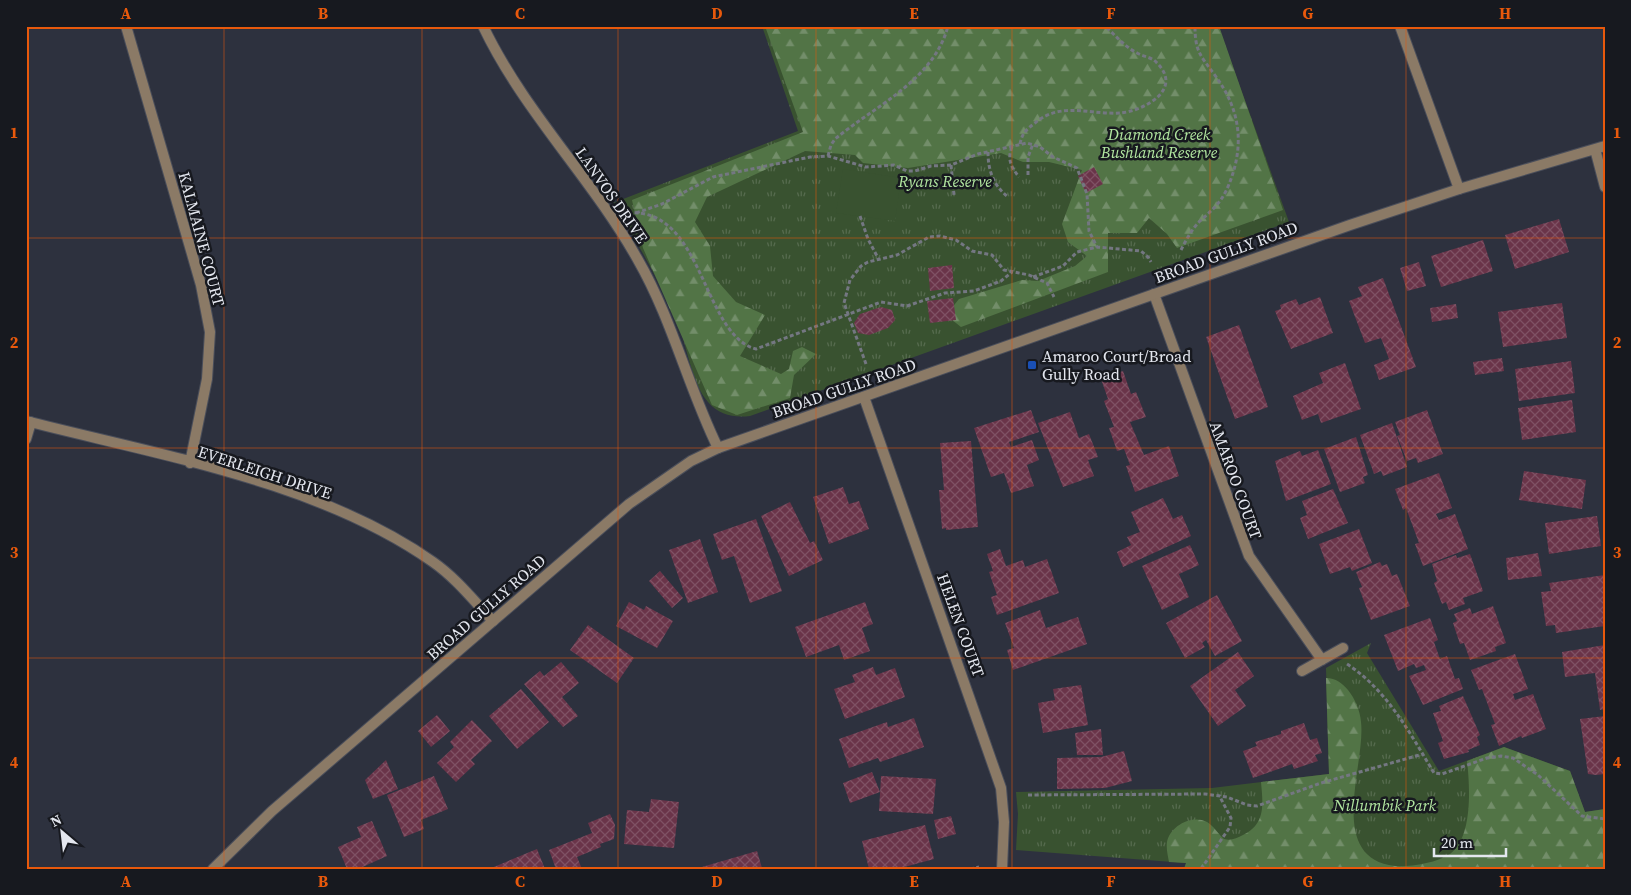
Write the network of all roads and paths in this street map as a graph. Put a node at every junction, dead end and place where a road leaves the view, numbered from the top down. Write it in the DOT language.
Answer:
graph roads {
  1 [pos="126,26"];
  2 [pos="483,26"];
  3 [pos="948,26"];
  4 [pos="1105,26"];
  5 [pos="1195,26"];
  6 [pos="1400,26"];
  7 [pos="1020,144"];
  8 [pos="1033,144"];
  9 [pos="1012,146"];
  10 [pos="1600,148"];
  11 [pos="988,152"];
  12 [pos="828,156"];
  13 [pos="951,165"];
  14 [pos="1028,175"];
  15 [pos="1019,176"];
  16 [pos="1605,187"];
  17 [pos="1459,189"];
  18 [pos="954,194"];
  19 [pos="1008,197"];
  20 [pos="636,213"];
  21 [pos="610,215"];
  22 [pos="860,216"];
  23 [pos="1097,247"];
  24 [pos="1181,250"];
  25 [pos="878,258"];
  26 [pos="1150,262"];
  27 [pos="1012,272"];
  28 [pos="1032,277"];
  29 [pos="1154,294"];
  30 [pos="1054,297"];
  31 [pos="847,314"];
  32 [pos="866,364"];
  33 [pos="864,397"];
  34 [pos="28,421"];
  35 [pos="26,439"];
  36 [pos="718,448"];
  37 [pos="190,463"];
  38 [pos="493,621"];
  39 [pos="1343,648"];
  40 [pos="1326,657"];
  41 [pos="1302,671"];
  42 [pos="1423,754"];
  43 [pos="1028,795"];
  44 [pos="1219,795"];
  45 [pos="1605,819"];
  46 [pos="979,867"];
  47 [pos="213,869"];
  48 [pos="970,869"];
  49 [pos="1002,869"];
  50 [pos="1200,869"];
  1 -- 37 [label="street, KALMAINE COURT"];
  2 -- 21 [label="street, LANVOS DRIVE"];
  3 -- 12 [label="path"];
  4 -- 7 [label="path"];
  5 -- 24 [label="path"];
  6 -- 17 [label="street"];
  7 -- 8 [label="path"];
  7 -- 9 [label="path"];
  8 -- 14 [label="path"];
  8 -- 23 [label="path"];
  9 -- 11 [label="path"];
  9 -- 15 [label="path"];
  10 -- 16 [label="street"];
  10 -- 17 [label="street, BROAD GULLY ROAD"];
  11 -- 13 [label="path"];
  11 -- 19 [label="path"];
  12 -- 13 [label="path"];
  12 -- 20 [label="path"];
  13 -- 18 [label="path"];
  17 -- 29 [label="street, BROAD GULLY ROAD"];
  20 -- 21 [label="path"];
  20 -- 31 [label="path"];
  21 -- 36 [label="street, LANVOS DRIVE"];
  22 -- 25 [label="path"];
  23 -- 26 [label="path"];
  23 -- 28 [label="path"];
  25 -- 27 [label="path"];
  25 -- 31 [label="path"];
  27 -- 28 [label="path"];
  27 -- 31 [label="path"];
  28 -- 30 [label="path"];
  29 -- 33 [label="street, BROAD GULLY ROAD"];
  29 -- 40 [label="street, AMAROO COURT"];
  31 -- 32 [label="path"];
  33 -- 36 [label="street, BROAD GULLY ROAD"];
  33 -- 49 [label="street, HELEN COURT"];
  34 -- 35 [label="street"];
  34 -- 37 [label="street, EVERLEIGH DRIVE"];
  36 -- 38 [label="street, BROAD GULLY ROAD"];
  37 -- 38 [label="street, EVERLEIGH DRIVE"];
  38 -- 47 [label="street, BROAD GULLY ROAD"];
  39 -- 40 [label="street"];
  40 -- 41 [label="street"];
  40 -- 42 [label="path"];
  42 -- 44 [label="path"];
  42 -- 45 [label="path"];
  43 -- 44 [label="path"];
  44 -- 50 [label="path"];
  46 -- 48 [label="path"];
}
